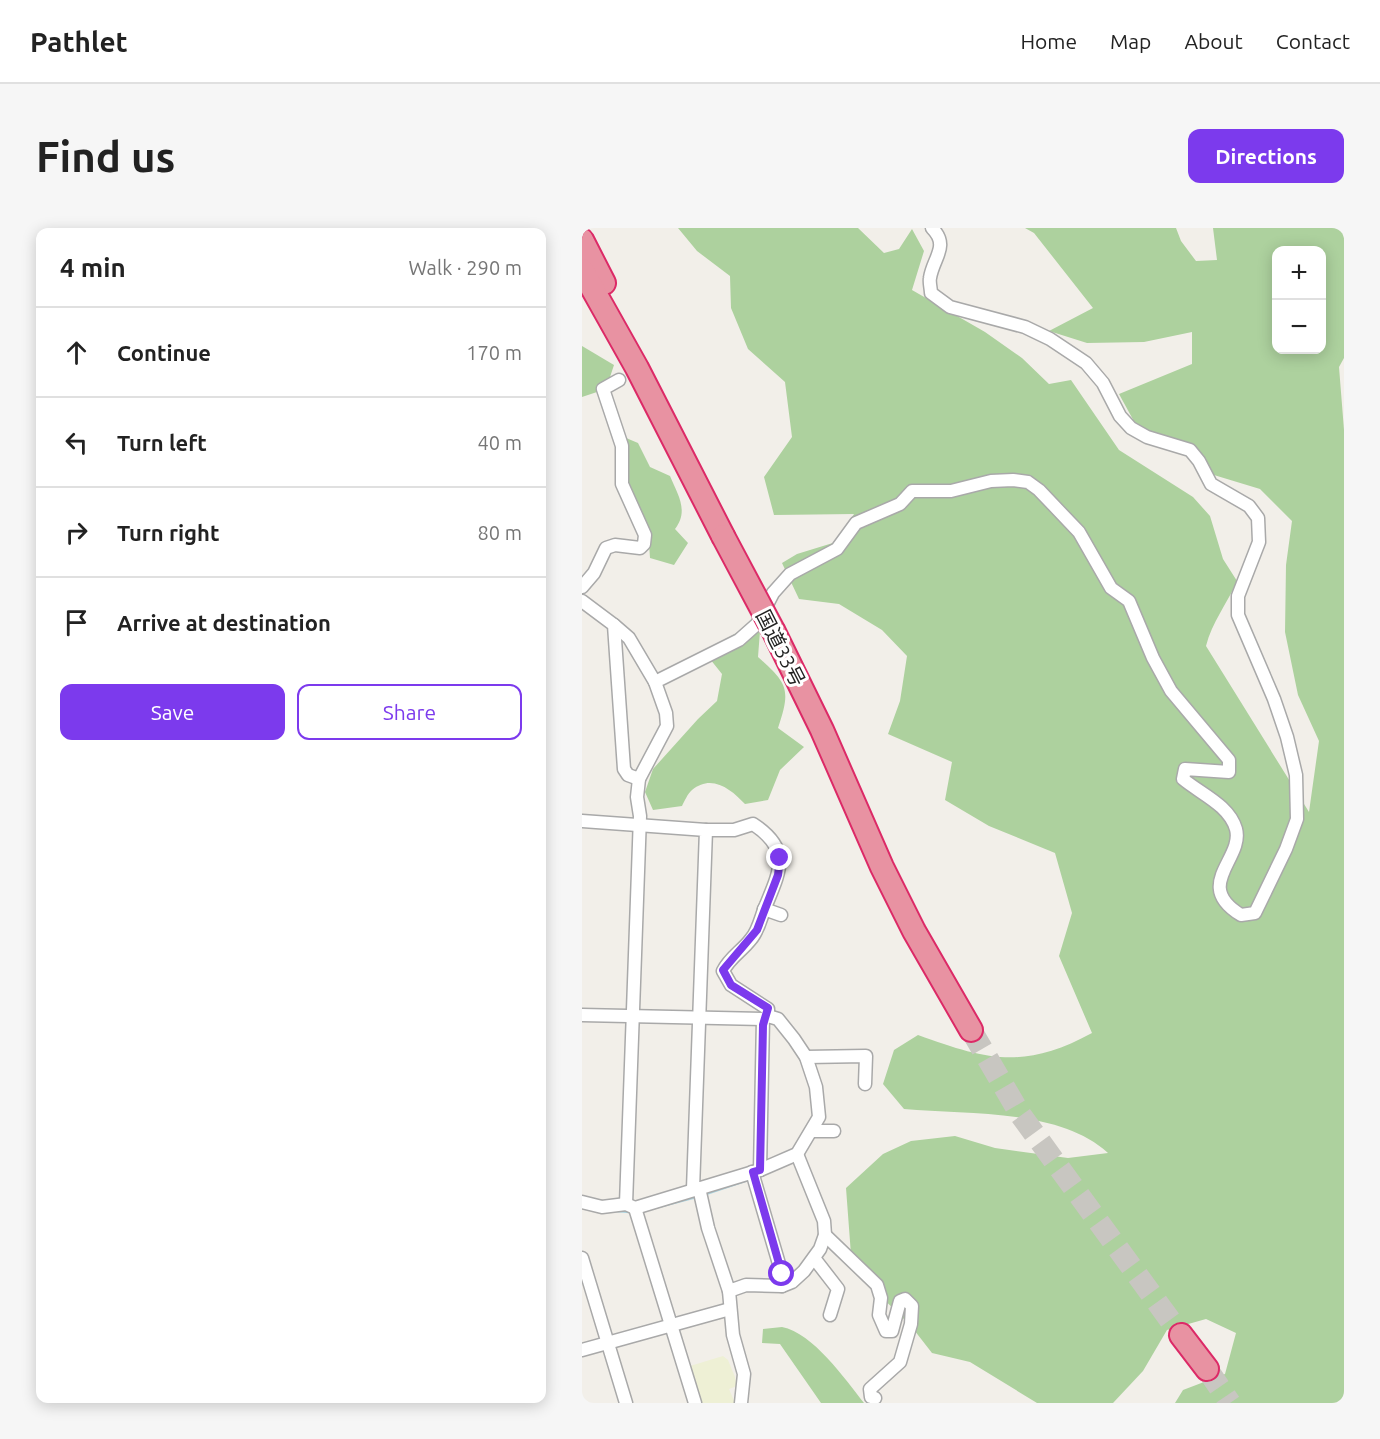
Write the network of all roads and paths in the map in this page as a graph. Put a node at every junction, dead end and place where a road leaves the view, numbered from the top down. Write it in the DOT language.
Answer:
graph roads {
  1 [pos="932,228"];
  2 [pos="582,240"];
  3 [pos="582,270"];
  4 [pos="582,289"];
  5 [pos="628,374"];
  6 [pos="582,587"];
  7 [pos="582,601"];
  8 [pos="614,625"];
  9 [pos="655,682"];
  10 [pos="639,779"];
  11 [pos="582,821"];
  12 [pos="639,824"];
  13 [pos="706,830"];
  14 [pos="764,909"];
  15 [pos="781,915"];
  16 [pos="582,1015"];
  17 [pos="632,1016"];
  18 [pos="766,1017"];
  19 [pos="699,1018"];
  20 [pos="971,1030"];
  21 [pos="806,1057"];
  22 [pos="865,1084"];
  23 [pos="813,1131"];
  24 [pos="834,1131"];
  25 [pos="797,1154"];
  26 [pos="756,1171"];
  27 [pos="696,1188"];
  28 [pos="582,1202"];
  29 [pos="631,1206"];
  30 [pos="825,1235"];
  31 [pos="582,1258"];
  32 [pos="814,1258"];
  33 [pos="782,1286"];
  34 [pos="729,1291"];
  35 [pos="730,1309"];
  36 [pos="830,1315"];
  37 [pos="670,1324"];
  38 [pos="1180,1335"];
  39 [pos="607,1342"];
  40 [pos="582,1350"];
  41 [pos="1207,1369"];
  42 [pos="875,1398"];
  43 [pos="626,1403"];
  44 [pos="694,1403"];
  45 [pos="741,1403"];
  1 -- 9 [label="street"];
  2 -- 5 [label="highway"];
  3 -- 5 [label="highway, 国道33号"];
  4 -- 5 [label="highway"];
  5 -- 6 [label="street"];
  5 -- 20 [label="highway, 国道33号, bridge"];
  7 -- 8 [label="street"];
  8 -- 9 [label="street"];
  8 -- 10 [label="street"];
  9 -- 10 [label="street"];
  10 -- 12 [label="street"];
  11 -- 12 [label="street"];
  12 -- 13 [label="street"];
  12 -- 17 [label="street"];
  13 -- 14 [label="street"];
  13 -- 19 [label="street"];
  14 -- 15 [label="street"];
  14 -- 18 [label="street"];
  16 -- 17 [label="street"];
  17 -- 19 [label="street"];
  17 -- 29 [label="street"];
  18 -- 19 [label="street"];
  18 -- 21 [label="street"];
  18 -- 26 [label="street"];
  19 -- 27 [label="street"];
  21 -- 22 [label="street"];
  21 -- 23 [label="street"];
  23 -- 24 [label="street"];
  23 -- 25 [label="street"];
  25 -- 26 [label="street"];
  25 -- 30 [label="street"];
  26 -- 27 [label="street"];
  26 -- 33 [label="street"];
  27 -- 29 [label="street"];
  27 -- 34 [label="street"];
  28 -- 29 [label="street"];
  29 -- 37 [label="street"];
  30 -- 32 [label="street"];
  30 -- 42 [label="street"];
  31 -- 39 [label="street"];
  32 -- 33 [label="street"];
  32 -- 36 [label="street"];
  33 -- 34 [label="street"];
  34 -- 35 [label="street"];
  35 -- 37 [label="street"];
  35 -- 45 [label="street"];
  37 -- 39 [label="street"];
  37 -- 44 [label="street"];
  38 -- 41 [label="highway"];
  39 -- 40 [label="street"];
  39 -- 43 [label="street"];
}
